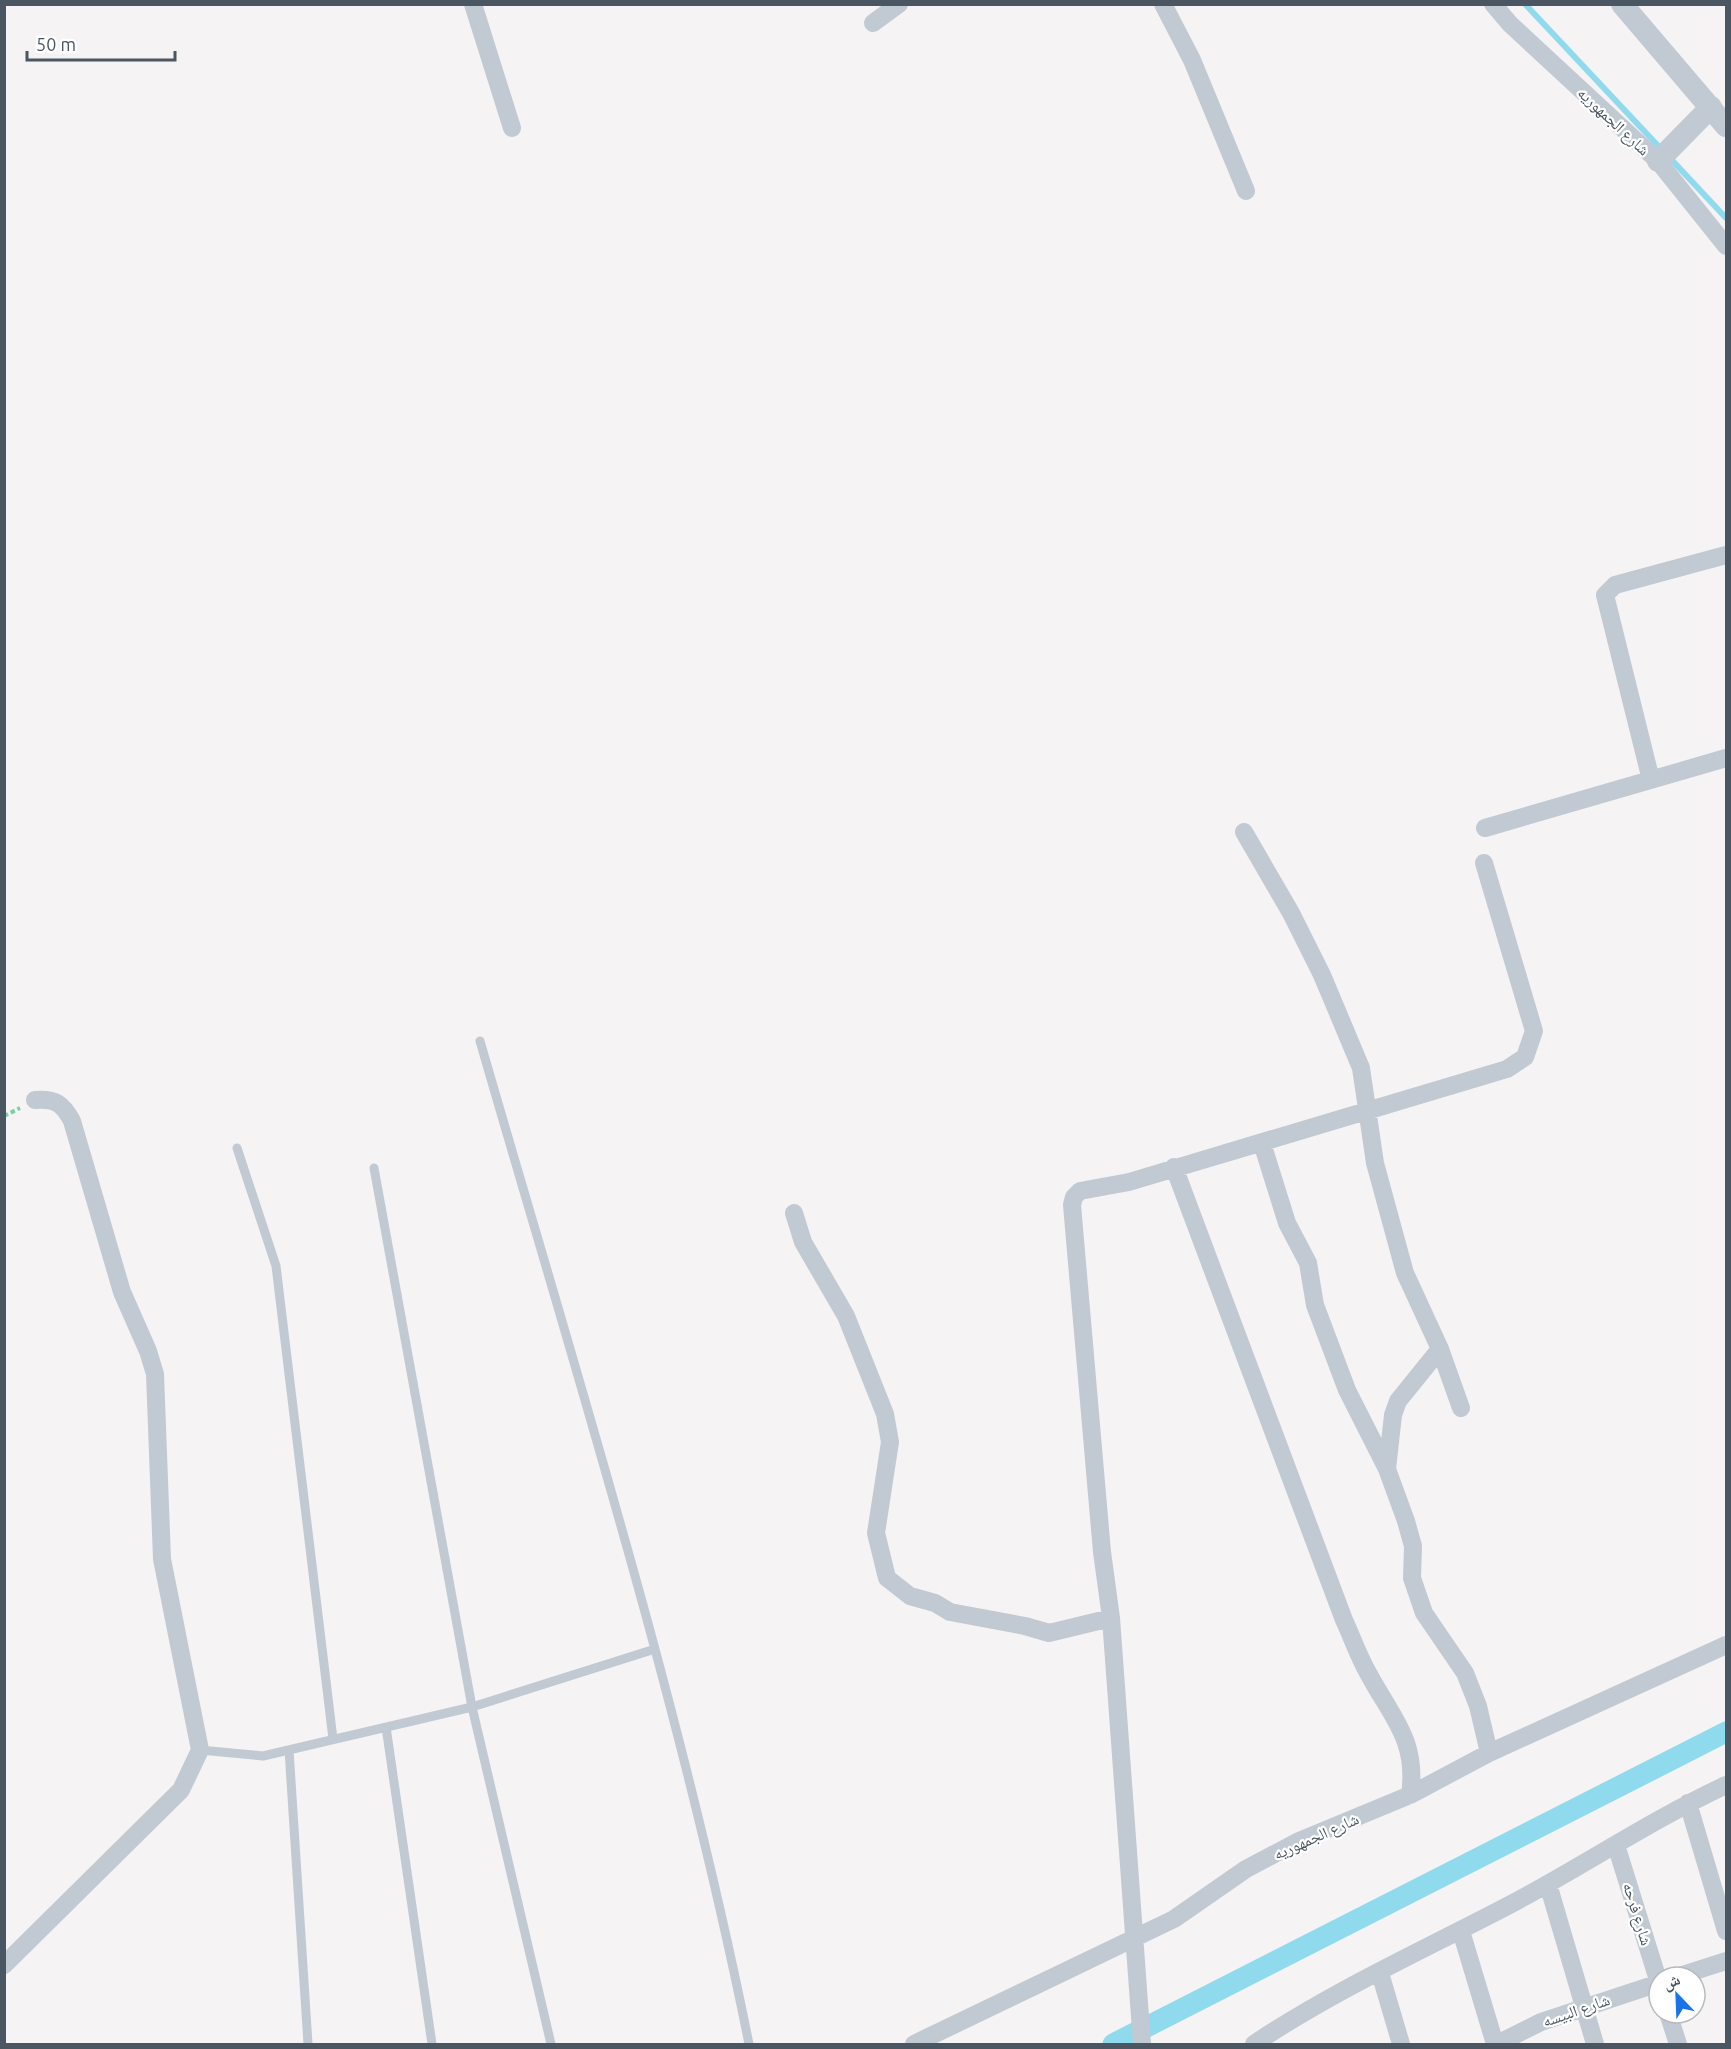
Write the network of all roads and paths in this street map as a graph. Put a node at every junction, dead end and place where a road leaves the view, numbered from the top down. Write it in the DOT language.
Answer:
graph roads {
  1 [pos="473,4"];
  2 [pos="899,4"];
  3 [pos="1163,4"];
  4 [pos="1492,4"];
  5 [pos="1622,4"];
  6 [pos="873,23"];
  7 [pos="1711,107"];
  8 [pos="1726,126"];
  9 [pos="512,128"];
  10 [pos="1662,158"];
  11 [pos="1246,191"];
  12 [pos="1726,246"];
  13 [pos="1726,555"];
  14 [pos="1726,758"];
  15 [pos="1651,780"];
  16 [pos="1485,828"];
  17 [pos="1244,832"];
  18 [pos="1484,862"];
  19 [pos="480,1041"];
  20 [pos="35,1100"];
  21 [pos="1369,1112"];
  22 [pos="1262,1143"];
  23 [pos="237,1148"];
  24 [pos="1174,1167"];
  25 [pos="374,1168"];
  26 [pos="794,1213"];
  27 [pos="1440,1349"];
  28 [pos="1461,1408"];
  29 [pos="1387,1469"];
  30 [pos="1110,1618"];
  31 [pos="1726,1645"];
  32 [pos="655,1649"];
  33 [pos="472,1707"];
  34 [pos="386,1727"];
  35 [pos="333,1739"];
  36 [pos="200,1750"];
  37 [pos="289,1750"];
  38 [pos="1489,1753"];
  39 [pos="1726,1785"];
  40 [pos="1410,1796"];
  41 [pos="1688,1803"];
  42 [pos="1616,1845"];
  43 [pos="1548,1884"];
  44 [pos="1461,1931"];
  45 [pos="1726,1931"];
  46 [pos="1134,1940"];
  47 [pos="1726,1961"];
  48 [pos="4,1965"];
  49 [pos="1653,1965"];
  50 [pos="1707,1967"];
  51 [pos="1380,1973"];
  52 [pos="1647,1987"];
  53 [pos="1584,2007"];
  54 [pos="1672,2025"];
  55 [pos="308,2044"];
  56 [pos="432,2044"];
  57 [pos="551,2044"];
  58 [pos="749,2044"];
  59 [pos="914,2044"];
  60 [pos="1142,2044"];
  61 [pos="1254,2044"];
  62 [pos="1401,2044"];
  63 [pos="1496,2044"];
  64 [pos="1596,2044"];
  65 [pos="1678,2044"];
  1 -- 9 [label="street"];
  2 -- 6 [label="street"];
  3 -- 11 [label="street"];
  4 -- 10 [label="street, شارع الجمهوريه"];
  5 -- 7 [label="street"];
  7 -- 8 [label="street"];
  7 -- 10 [label="street"];
  10 -- 12 [label="street, شارع الجمهوريه"];
  13 -- 15 [label="street"];
  14 -- 15 [label="street"];
  15 -- 16 [label="street"];
  17 -- 21 [label="street"];
  18 -- 21 [label="street"];
  19 -- 32 [label="lane"];
  20 -- 36 [label="street"];
  21 -- 22 [label="street"];
  21 -- 27 [label="street"];
  22 -- 24 [label="street"];
  22 -- 29 [label="street"];
  23 -- 35 [label="lane"];
  24 -- 30 [label="street"];
  24 -- 40 [label="street"];
  25 -- 33 [label="lane"];
  26 -- 30 [label="street"];
  27 -- 28 [label="street"];
  27 -- 29 [label="street"];
  29 -- 38 [label="street"];
  30 -- 46 [label="street"];
  31 -- 38 [label="street, شارع الجمهوريه"];
  32 -- 33 [label="lane"];
  32 -- 58 [label="lane"];
  33 -- 34 [label="lane"];
  33 -- 57 [label="lane"];
  34 -- 35 [label="lane"];
  34 -- 56 [label="lane"];
  35 -- 37 [label="lane"];
  36 -- 37 [label="lane"];
  36 -- 48 [label="street"];
  37 -- 55 [label="lane"];
  38 -- 40 [label="street, شارع الجمهوريه"];
  39 -- 41 [label="street"];
  40 -- 46 [label="street, شارع الجمهوريه"];
  41 -- 42 [label="street"];
  41 -- 45 [label="street"];
  42 -- 43 [label="street"];
  42 -- 49 [label="street, شارع فرحه"];
  43 -- 44 [label="street"];
  43 -- 53 [label="street"];
  44 -- 51 [label="street"];
  44 -- 63 [label="street"];
  46 -- 59 [label="street, شارع الجمهوريه"];
  46 -- 60 [label="street"];
  47 -- 50 [label="street"];
  51 -- 61 [label="street"];
  51 -- 62 [label="street"];
  52 -- 53 [label="street, شارع البيسه"];
  53 -- 63 [label="street, شارع البيسه"];
  53 -- 64 [label="street"];
  54 -- 65 [label="street"];
}
